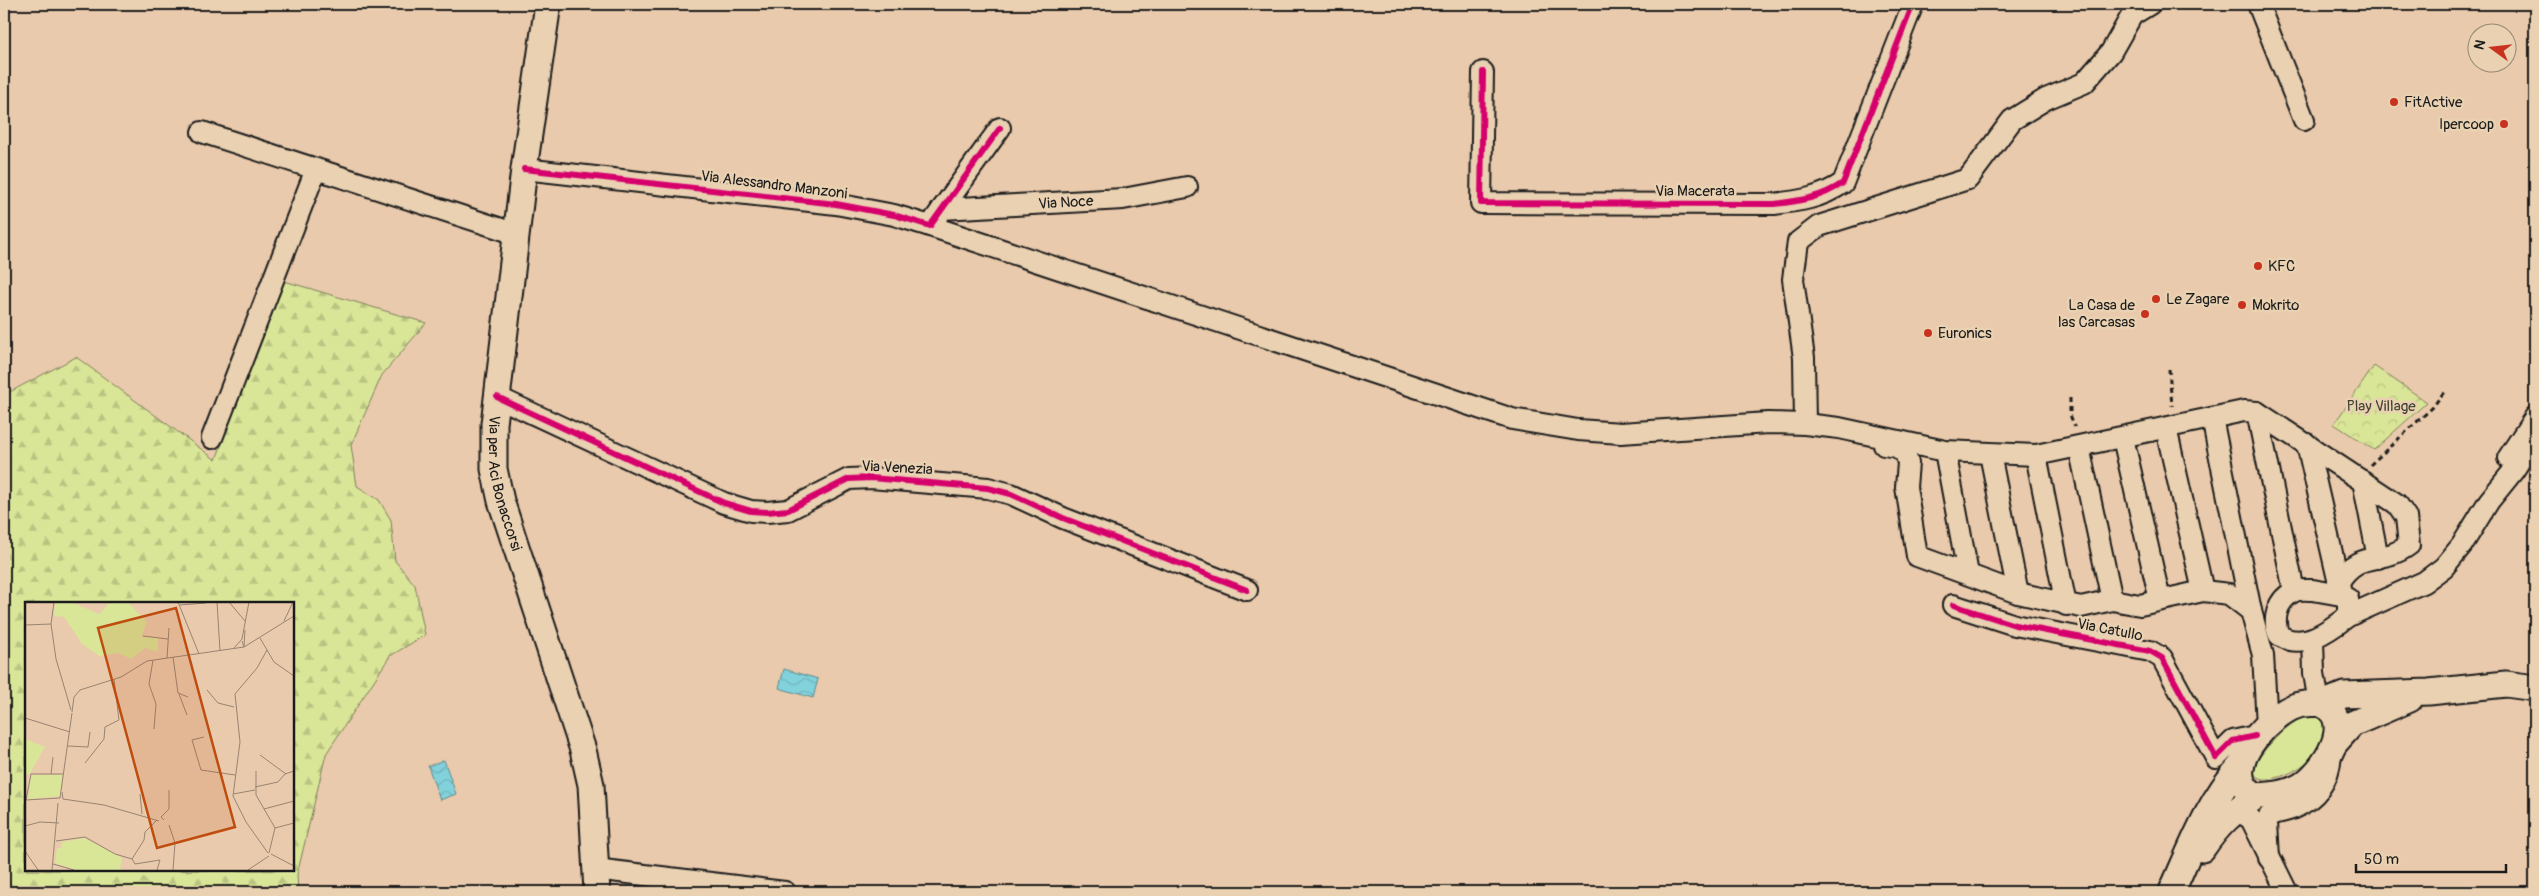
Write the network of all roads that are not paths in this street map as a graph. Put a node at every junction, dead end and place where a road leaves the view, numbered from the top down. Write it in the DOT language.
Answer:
graph roads {
  1 [pos="548,4"];
  2 [pos="1912,4"];
  3 [pos="2150,4"];
  4 [pos="2258,4"];
  5 [pos="1483,72"];
  6 [pos="2304,120"];
  7 [pos="1000,128"];
  8 [pos="202,132"];
  9 [pos="316,169"];
  10 [pos="524,169"];
  11 [pos="1187,187"];
  12 [pos="942,209"];
  13 [pos="930,226"];
  14 [pos="517,234"];
  15 [pos="497,397"];
  16 [pos="2256,412"];
  17 [pos="2535,417"];
  18 [pos="2212,418"];
  19 [pos="1805,424"];
  20 [pos="2170,427"];
  21 [pos="212,438"];
  22 [pos="2123,438"];
  23 [pos="2308,444"];
  24 [pos="2535,444"];
  25 [pos="2078,447"];
  26 [pos="1945,451"];
  27 [pos="1990,454"];
  28 [pos="2036,455"];
  29 [pos="2363,481"];
  30 [pos="2489,501"];
  31 [pos="2378,558"];
  32 [pos="1968,574"];
  33 [pos="1247,590"];
  34 [pos="2294,591"];
  35 [pos="2203,592"];
  36 [pos="2018,593"];
  37 [pos="2344,598"];
  38 [pos="2112,600"];
  39 [pos="2160,600"];
  40 [pos="2066,604"];
  41 [pos="1954,605"];
  42 [pos="2251,611"];
  43 [pos="2276,628"];
  44 [pos="2313,639"];
  45 [pos="2263,655"];
  46 [pos="2535,688"];
  47 [pos="2429,692"];
  48 [pos="2320,703"];
  49 [pos="2261,731"];
  50 [pos="2334,746"];
  51 [pos="2242,764"];
  52 [pos="2258,796"];
  53 [pos="2236,810"];
  54 [pos="2269,858"];
  55 [pos="596,881"];
  56 [pos="785,892"];
  57 [pos="2172,892"];
  58 [pos="2287,892"];
  1 -- 10 [label="main road, Via per Aci Bonaccorsi"];
  2 -- 5 [label="street, Via Macerata"];
  3 -- 19 [label="street"];
  4 -- 6 [label="street"];
  7 -- 12 [label="street"];
  8 -- 9 [label="street"];
  9 -- 14 [label="street"];
  9 -- 21 [label="street"];
  10 -- 13 [label="street, Via Alessandro Manzoni"];
  10 -- 14 [label="main road, Via per Aci Bonaccorsi"];
  11 -- 12 [label="street, Via Noce"];
  12 -- 13 [label="street"];
  13 -- 19 [label="street, Via Alessandro Manzoni"];
  14 -- 15 [label="main road, Via per Aci Bonaccorsi"];
  15 -- 33 [label="street, Via Venezia"];
  15 -- 55 [label="main road, Via per Aci Bonaccorsi"];
  16 -- 18 [label="street"];
  16 -- 23 [label="street"];
  16 -- 34 [label="street"];
  17 -- 30 [label="street"];
  18 -- 20 [label="street"];
  18 -- 42 [label="street"];
  19 -- 26 [label="street"];
  19 -- 32 [label="street"];
  20 -- 22 [label="street"];
  20 -- 35 [label="street"];
  22 -- 25 [label="street"];
  22 -- 39 [label="street"];
  23 -- 29 [label="street"];
  23 -- 37 [label="street"];
  24 -- 30 [label="street"];
  25 -- 28 [label="street"];
  25 -- 38 [label="street"];
  26 -- 27 [label="street"];
  26 -- 32 [label="street"];
  27 -- 28 [label="street"];
  27 -- 36 [label="street"];
  28 -- 40 [label="street"];
  29 -- 31 [label="street"];
  29 -- 31 [label="street"];
  30 -- 37 [label="street"];
  31 -- 37 [label="street"];
  32 -- 36 [label="street"];
  34 -- 37 [label="street"];
  34 -- 43 [label="street"];
  35 -- 39 [label="street"];
  35 -- 42 [label="street"];
  36 -- 40 [label="street"];
  37 -- 44 [label="street"];
  38 -- 39 [label="street"];
  38 -- 40 [label="street"];
  41 -- 49 [label="street, Via Catullo"];
  42 -- 45 [label="street"];
  43 -- 44 [label="street"];
  43 -- 45 [label="street"];
  44 -- 48 [label="street"];
  45 -- 49 [label="street"];
  46 -- 47 [label="main road"];
  47 -- 48 [label="main road"];
  47 -- 50 [label="main road"];
  48 -- 49 [label="main road"];
  48 -- 50 [label="main road"];
  49 -- 51 [label="main road"];
  50 -- 52 [label="main road"];
  50 -- 54 [label="street"];
  51 -- 52 [label="main road"];
  51 -- 57 [label="main road"];
  52 -- 53 [label="main road"];
  53 -- 54 [label="street"];
  53 -- 57 [label="main road"];
  54 -- 58 [label="street"];
  55 -- 56 [label="street"];
}
